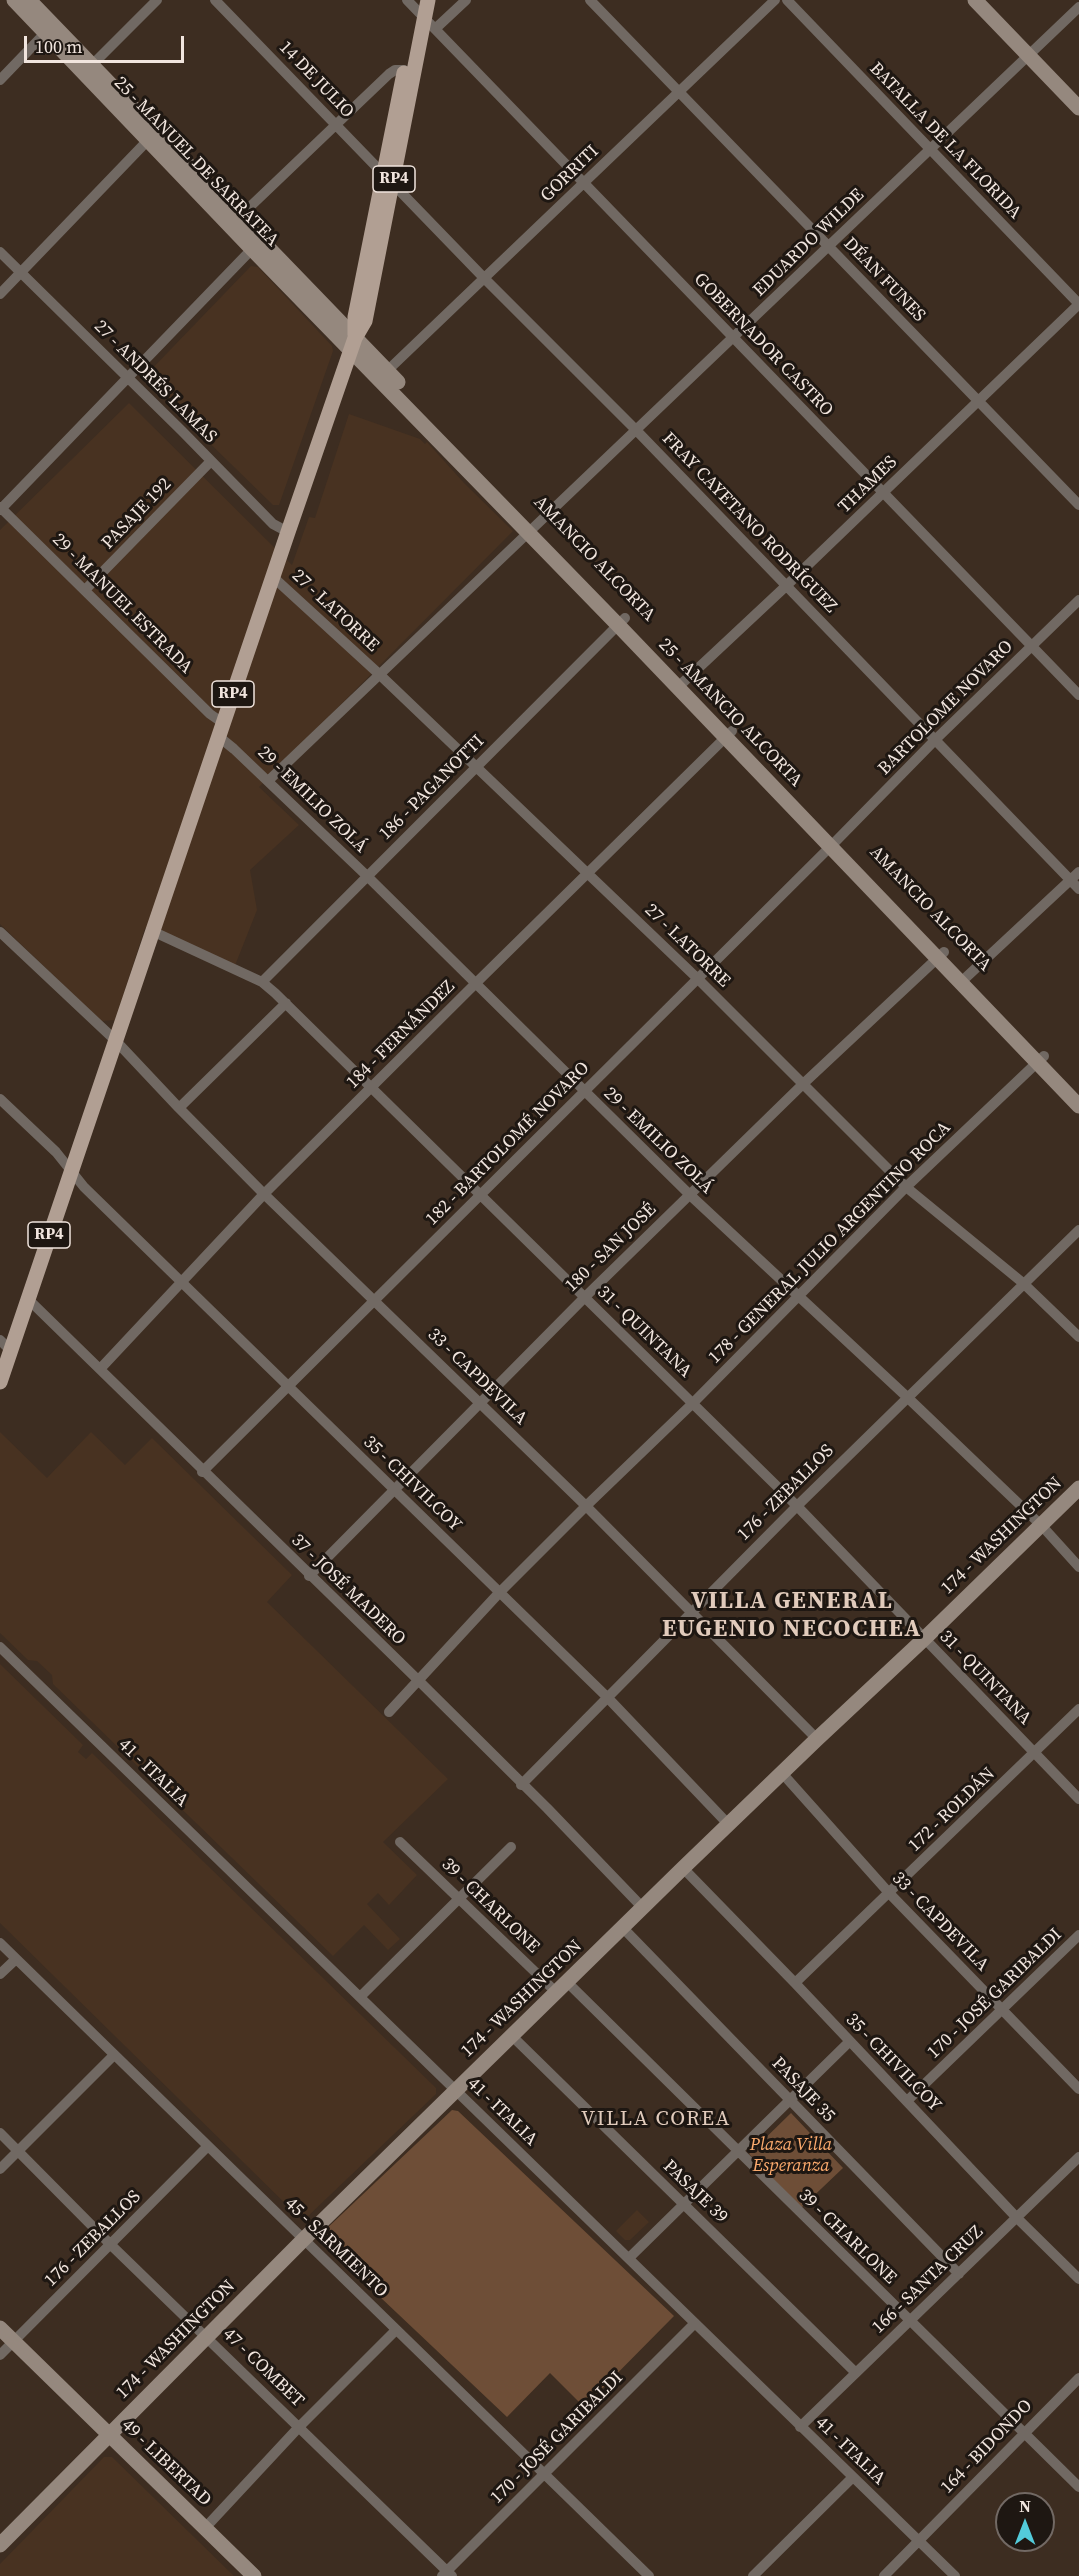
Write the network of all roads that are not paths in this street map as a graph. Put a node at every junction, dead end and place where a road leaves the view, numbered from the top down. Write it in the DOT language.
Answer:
graph roads {
  1 [pos="14,0"];
  2 [pos="29,0"];
  3 [pos="157,0"];
  4 [pos="215,0"];
  5 [pos="466,0"];
  6 [pos="591,0"];
  7 [pos="775,0"];
  8 [pos="787,0"];
  9 [pos="975,0"];
  10 [pos="1079,7"];
  11 [pos="421,9"];
  12 [pos="49,29"];
  13 [pos="1028,55"];
  14 [pos="92,65"];
  15 [pos="404,70"];
  16 [pos="0,80"];
  17 [pos="678,93"];
  18 [pos="1079,108"];
  19 [pos="335,124"];
  20 [pos="153,135"];
  21 [pos="930,149"];
  22 [pos="388,178"];
  23 [pos="583,183"];
  24 [pos="234,222"];
  25 [pos="828,247"];
  26 [pos="252,249"];
  27 [pos="0,252"];
  28 [pos="21,272"];
  29 [pos="484,278"];
  30 [pos="0,294"];
  31 [pos="1079,304"];
  32 [pos="733,339"];
  33 [pos="353,344"];
  34 [pos="387,371"];
  35 [pos="127,377"];
  36 [pos="978,401"];
  37 [pos="637,431"];
  38 [pos="211,461"];
  39 [pos="884,492"];
  40 [pos="1079,505"];
  41 [pos="0,508"];
  42 [pos="532,530"];
  43 [pos="288,532"];
  44 [pos="273,577"];
  45 [pos="786,586"];
  46 [pos="86,590"];
  47 [pos="1079,600"];
  48 [pos="622,621"];
  49 [pos="1032,645"];
  50 [pos="379,674"];
  51 [pos="680,685"];
  52 [pos="1079,695"];
  53 [pos="220,730"];
  54 [pos="729,734"];
  55 [pos="936,739"];
  56 [pos="476,767"];
  57 [pos="268,782"];
  58 [pos="834,844"];
  59 [pos="588,874"];
  60 [pos="367,876"];
  61 [pos="1075,876"];
  62 [pos="1079,889"];
  63 [pos="152,931"];
  64 [pos="0,933"];
  65 [pos="941,955"];
  66 [pos="698,979"];
  67 [pos="964,980"];
  68 [pos="262,982"];
  69 [pos="475,984"];
  70 [pos="286,1003"];
  71 [pos="115,1040"];
  72 [pos="1041,1060"];
  73 [pos="803,1084"];
  74 [pos="371,1089"];
  75 [pos="584,1092"];
  76 [pos="1079,1092"];
  77 [pos="0,1098"];
  78 [pos="1079,1106"];
  79 [pos="179,1108"];
  80 [pos="71,1170"];
  81 [pos="906,1187"];
  82 [pos="264,1194"];
  83 [pos="481,1195"];
  84 [pos="690,1195"];
  85 [pos="1079,1230"];
  86 [pos="182,1281"];
  87 [pos="1023,1282"];
  88 [pos="798,1295"];
  89 [pos="585,1297"];
  90 [pos="28,1299"];
  91 [pos="374,1301"];
  92 [pos="1079,1337"];
  93 [pos="5,1346"];
  94 [pos="100,1369"];
  95 [pos="0,1382"];
  96 [pos="287,1387"];
  97 [pos="907,1397"];
  98 [pos="480,1402"];
  99 [pos="693,1403"];
  100 [pos="202,1472"];
  101 [pos="1079,1488"];
  102 [pos="394,1489"];
  103 [pos="586,1506"];
  104 [pos="797,1506"];
  105 [pos="1042,1526"];
  106 [pos="1079,1567"];
  107 [pos="309,1576"];
  108 [pos="499,1593"];
  109 [pos="691,1613"];
  110 [pos="924,1639"];
  111 [pos="0,1647"];
  112 [pos="417,1679"];
  113 [pos="607,1697"];
  114 [pos="1079,1709"];
  115 [pos="389,1712"];
  116 [pos="817,1739"];
  117 [pos="1035,1752"];
  118 [pos="782,1773"];
  119 [pos="521,1785"];
  120 [pos="1079,1799"];
  121 [pos="729,1825"];
  122 [pos="400,1842"];
  123 [pos="511,1847"];
  124 [pos="684,1868"];
  125 [pos="890,1894"];
  126 [pos="459,1897"];
  127 [pos="643,1908"];
  128 [pos="623,1928"];
  129 [pos="1079,1935"];
  130 [pos="0,1943"];
  131 [pos="15,1959"];
  132 [pos="0,1974"];
  133 [pos="795,1983"];
  134 [pos="562,1988"];
  135 [pos="360,1997"];
  136 [pos="1003,2011"];
  137 [pos="512,2036"];
  138 [pos="849,2042"];
  139 [pos="114,2055"];
  140 [pos="1079,2089"];
  141 [pos="456,2091"];
  142 [pos="790,2100"];
  143 [pos="908,2101"];
  144 [pos="0,2133"];
  145 [pos="208,2146"];
  146 [pos="18,2151"];
  147 [pos="737,2152"];
  148 [pos="1079,2157"];
  149 [pos="0,2169"];
  150 [pos="684,2203"];
  151 [pos="1017,2218"];
  152 [pos="304,2239"];
  153 [pos="111,2245"];
  154 [pos="629,2258"];
  155 [pos="959,2274"];
  156 [pos="1079,2279"];
  157 [pos="909,2321"];
  158 [pos="695,2323"];
  159 [pos="0,2328"];
  160 [pos="396,2330"];
  161 [pos="206,2336"];
  162 [pos="13,2341"];
  163 [pos="0,2355"];
  164 [pos="855,2373"];
  165 [pos="1079,2378"];
  166 [pos="299,2427"];
  167 [pos="800,2427"];
  168 [pos="1024,2432"];
  169 [pos="108,2435"];
  170 [pos="546,2473"];
  171 [pos="853,2477"];
  172 [pos="1079,2487"];
  173 [pos="205,2528"];
  174 [pos="919,2541"];
  175 [pos="0,2545"];
  176 [pos="447,2574"];
  177 [pos="254,2576"];
  178 [pos="649,2576"];
  179 [pos="753,2576"];
  180 [pos="884,2576"];
  181 [pos="955,2576"];
  1 -- 12 [label="main road, 25 - MANUEL DE SARRATEA"];
  2 -- 12 [label="main road"];
  3 -- 14 [label="street"];
  4 -- 19 [label="street, 14 DE JULIO"];
  5 -- 11 [label="street"];
  6 -- 17 [label="street, DÉAN FUNES"];
  7 -- 17 [label="street, GORRITI"];
  8 -- 21 [label="street, BATALLA DE LA FLORIDA"];
  9 -- 13 [label="main road"];
  10 -- 13 [label="street, EDUARDO WILDE"];
  11 -- 15 [label="main road, RP4"];
  11 -- 22 [label="main road, RP4"];
  11 -- 23 [label="street, GOBERNADOR CASTRO"];
  12 -- 14 [label="main road"];
  12 -- 16 [label="street"];
  12 -- 20 [label="main road, 25 - MANUEL DE SARRATEA"];
  13 -- 18 [label="main road"];
  13 -- 21 [label="street, EDUARDO WILDE"];
  14 -- 20 [label="main road"];
  15 -- 19 [label="street"];
  15 -- 22 [label="main road, RP4"];
  17 -- 23 [label="street, GORRITI"];
  17 -- 25 [label="street, DÉAN FUNES"];
  19 -- 22 [label="street, 14 DE JULIO"];
  19 -- 24 [label="street"];
  20 -- 24 [label="main road"];
  20 -- 28 [label="street"];
  21 -- 25 [label="street, EDUARDO WILDE"];
  21 -- 31 [label="street, BATALLA DE LA FLORIDA"];
  22 -- 29 [label="street, FRAY CAYETANO RODRÍGUEZ"];
  22 -- 33 [label="main road, RP4"];
  23 -- 29 [label="street, GORRITI"];
  23 -- 32 [label="street, GOBERNADOR CASTRO"];
  24 -- 26 [label="main road, 25 - MANUEL DE SARRATEA"];
  24 -- 33 [label="main road"];
  25 -- 32 [label="street, EDUARDO WILDE"];
  25 -- 36 [label="street, DÉAN FUNES"];
  26 -- 33 [label="main road, 25 - MANUEL DE SARRATEA"];
  26 -- 35 [label="street"];
  27 -- 28 [label="street, 27 - ANDRÉS LAMAS"];
  28 -- 30 [label="street"];
  28 -- 35 [label="street, 27 - ANDRÉS LAMAS"];
  29 -- 34 [label="street, GORRITI"];
  29 -- 37 [label="street, FRAY CAYETANO RODRÍGUEZ"];
  31 -- 36 [label="street, THAMES"];
  32 -- 37 [label="street, EDUARDO WILDE"];
  32 -- 39 [label="street, GOBERNADOR CASTRO"];
  33 -- 34 [label="main road, AMANCIO ALCORTA"];
  33 -- 42 [label="main road, 25 - AMANCIO ALCORTA"];
  33 -- 43 [label="main road, RP4"];
  34 -- 42 [label="main road, AMANCIO ALCORTA"];
  35 -- 38 [label="street, 27 - ANDRÉS LAMAS"];
  35 -- 41 [label="street"];
  36 -- 39 [label="street, THAMES"];
  36 -- 40 [label="street, DÉAN FUNES"];
  37 -- 42 [label="street, EDUARDO WILDE"];
  37 -- 45 [label="street, FRAY CAYETANO RODRÍGUEZ"];
  38 -- 43 [label="street, 27 - ANDRÉS LAMAS"];
  38 -- 46 [label="street, PASAJE 192"];
  39 -- 45 [label="street, THAMES"];
  39 -- 49 [label="street, GOBERNADOR CASTRO"];
  41 -- 46 [label="street, 29 - MANUEL ESTRADA"];
  42 -- 48 [label="main road, 25 - AMANCIO ALCORTA"];
  42 -- 50 [label="street, EDUARDO WILDE"];
  43 -- 44 [label="main road, RP4"];
  44 -- 50 [label="street, 27 - LATORRE"];
  44 -- 53 [label="main road, RP4"];
  45 -- 51 [label="street, THAMES"];
  45 -- 55 [label="street, FRAY CAYETANO RODRÍGUEZ"];
  46 -- 53 [label="street, 29 - MANUEL ESTRADA"];
  47 -- 49 [label="street, BARTOLOME NOVARO"];
  48 -- 51 [label="main road, 25 - AMANCIO ALCORTA"];
  48 -- 56 [label="street, 186 - PAGANOTTI"];
  49 -- 52 [label="street, GOBERNADOR CASTRO"];
  49 -- 55 [label="street, BARTOLOME NOVARO"];
  50 -- 56 [label="street, 27 - LATORRE"];
  50 -- 57 [label="street, EDUARDO WILDE"];
  51 -- 54 [label="main road, 25 - AMANCIO ALCORTA"];
  53 -- 57 [label="street, 29 - EMILIO ZOLÁ"];
  53 -- 63 [label="main road, RP4"];
  54 -- 58 [label="main road, 25 - AMANCIO ALCORTA"];
  54 -- 59 [label="street, 184 - FERNÁNDEZ"];
  55 -- 58 [label="street, BARTOLOME NOVARO"];
  55 -- 61 [label="street, FRAY CAYETANO RODRÍGUEZ"];
  56 -- 59 [label="street, 27 - LATORRE"];
  56 -- 60 [label="street, 186 - PAGANOTTI"];
  57 -- 60 [label="street, 29 - EMILIO ZOLÁ"];
  58 -- 65 [label="main road, 25 - AMANCIO ALCORTA"];
  58 -- 66 [label="street, 182 - BARTOLOMÉ NOVARO"];
  59 -- 66 [label="street, 27 - LATORRE"];
  59 -- 69 [label="street, 184 - FERNÁNDEZ"];
  60 -- 68 [label="street, 186 - PAGANOTTI"];
  60 -- 69 [label="street, 29 - EMILIO ZOLÁ"];
  61 -- 62 [label="street, FRAY CAYETANO RODRÍGUEZ"];
  61 -- 67 [label="street"];
  63 -- 68 [label="street, 31 - QUINTANA"];
  63 -- 71 [label="main road, RP4"];
  64 -- 71 [label="street, 33 - CAPDEVILA"];
  65 -- 67 [label="main road, AMANCIO ALCORTA"];
  65 -- 73 [label="street, 180 - SAN JOSÉ"];
  66 -- 73 [label="street, 27 - LATORRE"];
  66 -- 75 [label="street, 182 - BARTOLOMÉ NOVARO"];
  67 -- 72 [label="main road, AMANCIO ALCORTA"];
  68 -- 70 [label="street, 31 - QUINTANA"];
  69 -- 74 [label="street, 184 - FERNÁNDEZ"];
  69 -- 75 [label="street, 29 - EMILIO ZOLÁ"];
  70 -- 74 [label="street, 31 - QUINTANA"];
  70 -- 79 [label="street"];
  71 -- 79 [label="street, 33 - CAPDEVILA"];
  71 -- 80 [label="main road, RP4"];
  72 -- 76 [label="main road, AMANCIO ALCORTA"];
  72 -- 78 [label="main road"];
  72 -- 81 [label="street, 178 - GENERAL JULIO ARGENTINO ROCA"];
  73 -- 81 [label="street, 27 - LATORRE"];
  73 -- 84 [label="street, 180 - SAN JOSÉ"];
  74 -- 82 [label="street, 184 - FERNÁNDEZ"];
  74 -- 83 [label="street, 31 - QUINTANA"];
  75 -- 83 [label="street, 182 - BARTOLOMÉ NOVARO"];
  75 -- 84 [label="street, 29 - EMILIO ZOLÁ"];
  77 -- 80 [label="street, 35 - CHIVILCOY"];
  79 -- 82 [label="street, 33 - CAPDEVILA"];
  80 -- 86 [label="street, 35 - CHIVILCOY"];
  80 -- 90 [label="main road, RP4"];
  81 -- 87 [label="street, 27 - LATORRE"];
  81 -- 88 [label="street, 178 - GENERAL JULIO ARGENTINO ROCA"];
  82 -- 86 [label="street, 184 - FERNÁNDEZ"];
  82 -- 91 [label="street, 33 - CAPDEVILA"];
  83 -- 89 [label="street, 31 - QUINTANA"];
  83 -- 91 [label="street, 182 - BARTOLOMÉ NOVARO"];
  84 -- 88 [label="street, 29 - EMILIO ZOLÁ"];
  84 -- 89 [label="street, 180 - SAN JOSÉ"];
  85 -- 87 [label="street, 176 - ZEBALLOS"];
  86 -- 94 [label="street, 184 - FERNÁNDEZ"];
  86 -- 96 [label="street, 35 - CHIVILCOY"];
  87 -- 92 [label="street, 27 - LATORRE"];
  87 -- 97 [label="street, 176 - ZEBALLOS"];
  88 -- 97 [label="street, 29 - EMILIO ZOLÁ"];
  88 -- 99 [label="street, 178 - GENERAL JULIO ARGENTINO ROCA"];
  89 -- 98 [label="street, 180 - SAN JOSÉ"];
  89 -- 99 [label="street, 31 - QUINTANA"];
  90 -- 93 [label="main road, RP4"];
  90 -- 94 [label="street, 37 - JOSÉ MADERO"];
  91 -- 96 [label="street, 182 - BARTOLOMÉ NOVARO"];
  91 -- 98 [label="street, 33 - CAPDEVILA"];
  93 -- 95 [label="main road, RP4"];
  94 -- 100 [label="street, 37 - JOSÉ MADERO"];
  96 -- 100 [label="street, 182 - BARTOLOMÉ NOVARO"];
  96 -- 102 [label="street, 35 - CHIVILCOY"];
  97 -- 104 [label="street, 176 - ZEBALLOS"];
  97 -- 105 [label="street, 29 - EMILIO ZOLÁ"];
  98 -- 102 [label="street, 180 - SAN JOSÉ"];
  98 -- 103 [label="street, 33 - CAPDEVILA"];
  99 -- 103 [label="street, 178 - GENERAL JULIO ARGENTINO ROCA"];
  99 -- 104 [label="street, 31 - QUINTANA"];
  100 -- 107 [label="street, 37 - JOSÉ MADERO"];
  101 -- 105 [label="main road, 174 - WASHINGTON"];
  102 -- 107 [label="street, 180 - SAN JOSÉ"];
  102 -- 108 [label="street, 35 - CHIVILCOY"];
  103 -- 108 [label="street, 178 - GENERAL JULIO ARGENTINO ROCA"];
  103 -- 109 [label="street, 33 - CAPDEVILA"];
  104 -- 109 [label="street, 176 - ZEBALLOS"];
  104 -- 110 [label="street, 31 - QUINTANA"];
  105 -- 106 [label="street, 29 - EMILIO ZOLÁ"];
  105 -- 110 [label="main road, 174 - WASHINGTON"];
  107 -- 112 [label="street, 37 - JOSÉ MADERO"];
  108 -- 112 [label="street, 178 - GENERAL JULIO ARGENTINO ROCA"];
  108 -- 113 [label="street, 35 - CHIVILCOY"];
  109 -- 113 [label="street, 176 - ZEBALLOS"];
  109 -- 116 [label="street, 33 - CAPDEVILA"];
  110 -- 116 [label="main road, 174 - WASHINGTON"];
  110 -- 117 [label="street, 31 - QUINTANA"];
  111 -- 135 [label="street, 41 - ITALIA"];
  112 -- 115 [label="street, 178 - GENERAL JULIO ARGENTINO ROCA"];
  112 -- 119 [label="street, 37 - JOSÉ MADERO"];
  113 -- 119 [label="street, 176 - ZEBALLOS"];
  113 -- 121 [label="street, 35 - CHIVILCOY"];
  114 -- 117 [label="street, 172 - ROLDÁN"];
  116 -- 118 [label="main road, 174 - WASHINGTON"];
  117 -- 120 [label="street, 31 - QUINTANA"];
  117 -- 125 [label="street, 172 - ROLDÁN"];
  118 -- 121 [label="main road, 174 - WASHINGTON"];
  118 -- 125 [label="street, 33 - CAPDEVILA"];
  119 -- 127 [label="street, 37 - JOSÉ MADERO"];
  121 -- 124 [label="main road, 174 - WASHINGTON"];
  122 -- 126 [label="street, 39 - CHARLONE"];
  123 -- 126 [label="street"];
  124 -- 127 [label="main road, 174 - WASHINGTON"];
  124 -- 133 [label="street, 35 - CHIVILCOY"];
  125 -- 133 [label="street, 172 - ROLDÁN"];
  125 -- 136 [label="street, 33 - CAPDEVILA"];
  126 -- 134 [label="street, 39 - CHARLONE"];
  126 -- 135 [label="street"];
  127 -- 128 [label="main road, 174 - WASHINGTON"];
  128 -- 134 [label="main road, 174 - WASHINGTON"];
  128 -- 142 [label="street, PASAJE 35"];
  129 -- 136 [label="street, 170 - JOSÉ GARIBALDI"];
  130 -- 131 [label="street, 45 - SARMIENTO"];
  131 -- 132 [label="street"];
  131 -- 139 [label="street, 45 - SARMIENTO"];
  133 -- 138 [label="street, 35 - CHIVILCOY"];
  134 -- 137 [label="main road, 174 - WASHINGTON"];
  134 -- 147 [label="street, 39 - CHARLONE"];
  135 -- 141 [label="street, 41 - ITALIA"];
  136 -- 140 [label="street, 33 - CAPDEVILA"];
  136 -- 143 [label="street, 170 - JOSÉ GARIBALDI"];
  137 -- 141 [label="main road, 174 - WASHINGTON"];
  137 -- 150 [label="street, PASAJE 39"];
  138 -- 142 [label="street"];
  138 -- 143 [label="street, 35 - CHIVILCOY"];
  139 -- 145 [label="street, 45 - SARMIENTO"];
  139 -- 146 [label="street"];
  141 -- 152 [label="main road, 174 - WASHINGTON"];
  141 -- 154 [label="street, 41 - ITALIA"];
  142 -- 147 [label="street"];
  142 -- 155 [label="street, PASAJE 35"];
  143 -- 151 [label="street, 35 - CHIVILCOY"];
  144 -- 146 [label="street, 47 - COMBET"];
  145 -- 152 [label="street, 45 - SARMIENTO"];
  145 -- 153 [label="street, 176 - ZEBALLOS"];
  146 -- 149 [label="street"];
  146 -- 153 [label="street, 47 - COMBET"];
  147 -- 150 [label="street"];
  147 -- 157 [label="street, 39 - CHARLONE"];
  148 -- 151 [label="street, 166 - SANTA CRUZ"];
  150 -- 154 [label="street"];
  150 -- 164 [label="street, PASAJE 39"];
  151 -- 155 [label="street, 166 - SANTA CRUZ"];
  151 -- 156 [label="street, 35 - CHIVILCOY"];
  152 -- 160 [label="street, 45 - SARMIENTO"];
  152 -- 161 [label="main road, 174 - WASHINGTON"];
  153 -- 161 [label="street, 47 - COMBET"];
  153 -- 162 [label="street, 176 - ZEBALLOS"];
  154 -- 158 [label="street, 41 - ITALIA"];
  155 -- 157 [label="street, 166 - SANTA CRUZ"];
  157 -- 164 [label="street, 166 - SANTA CRUZ"];
  157 -- 168 [label="street, 39 - CHARLONE"];
  158 -- 167 [label="street, 41 - ITALIA"];
  158 -- 170 [label="street, 170 - JOSÉ GARIBALDI"];
  159 -- 162 [label="main road, 49 - LIBERTAD"];
  160 -- 166 [label="street"];
  160 -- 170 [label="street, 45 - SARMIENTO"];
  161 -- 166 [label="street, 47 - COMBET"];
  161 -- 169 [label="main road, 174 - WASHINGTON"];
  162 -- 163 [label="street, 176 - ZEBALLOS"];
  162 -- 169 [label="main road, 49 - LIBERTAD"];
  164 -- 167 [label="street, 166 - SANTA CRUZ"];
  165 -- 168 [label="street, 164 - BIDONDO"];
  166 -- 173 [label="street"];
  166 -- 176 [label="street, 47 - COMBET"];
  167 -- 171 [label="street, 41 - ITALIA"];
  168 -- 172 [label="street, 39 - CHARLONE"];
  168 -- 174 [label="street, 164 - BIDONDO"];
  169 -- 173 [label="main road, 49 - LIBERTAD"];
  169 -- 175 [label="main road, 174 - WASHINGTON"];
  170 -- 176 [label="street, 170 - JOSÉ GARIBALDI"];
  170 -- 178 [label="street, 45 - SARMIENTO"];
  171 -- 174 [label="street, 41 - ITALIA"];
  171 -- 179 [label="street"];
  173 -- 177 [label="main road, 49 - LIBERTAD"];
  174 -- 180 [label="street, 164 - BIDONDO"];
  174 -- 181 [label="street, 41 - ITALIA"];
}
